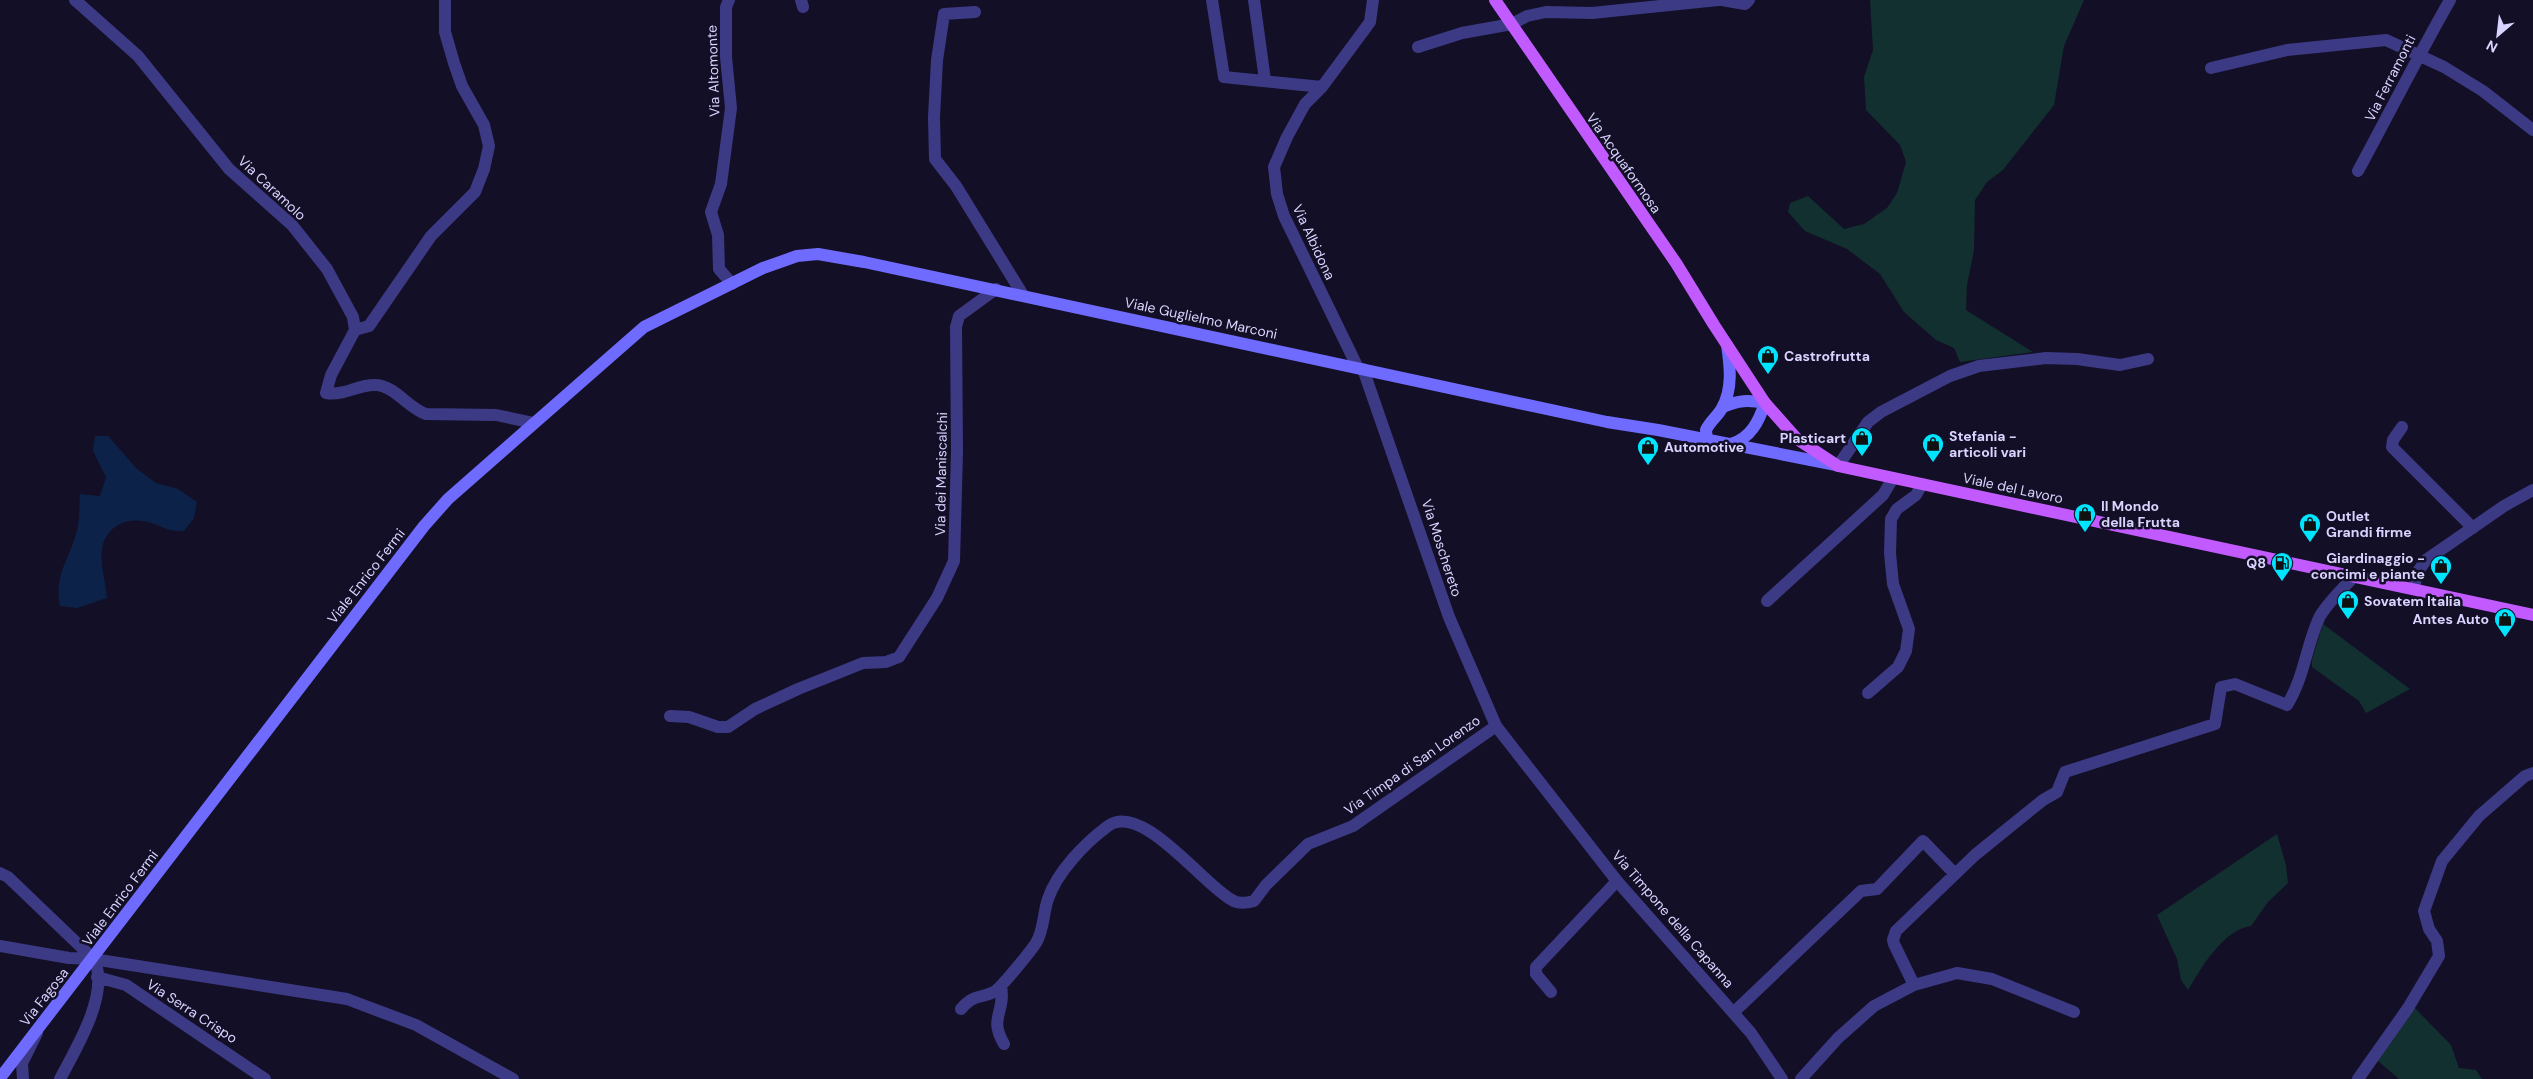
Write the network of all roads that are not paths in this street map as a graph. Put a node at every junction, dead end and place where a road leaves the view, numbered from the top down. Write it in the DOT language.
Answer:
graph roads {
  1 [pos="75,0"];
  2 [pos="445,0"];
  3 [pos="729,0"];
  4 [pos="1212,0"];
  5 [pos="1254,0"];
  6 [pos="1373,0"];
  7 [pos="1495,0"];
  8 [pos="1718,0"];
  9 [pos="1722,0"];
  10 [pos="1749,0"];
  11 [pos="2450,0"];
  12 [pos="1698,1"];
  13 [pos="975,12"];
  14 [pos="1512,24"];
  15 [pos="1418,47"];
  16 [pos="2418,56"];
  17 [pos="2211,68"];
  18 [pos="1265,80"];
  19 [pos="1322,87"];
  20 [pos="2533,130"];
  21 [pos="2358,171"];
  22 [pos="732,284"];
  23 [pos="996,289"];
  24 [pos="1023,295"];
  25 [pos="355,330"];
  26 [pos="1727,345"];
  27 [pos="2148,359"];
  28 [pos="1361,369"];
  29 [pos="1765,403"];
  30 [pos="1723,407"];
  31 [pos="534,423"];
  32 [pos="1708,426"];
  33 [pos="2402,427"];
  34 [pos="1667,432"];
  35 [pos="1707,440"];
  36 [pos="1731,444"];
  37 [pos="1838,466"];
  38 [pos="1893,478"];
  39 [pos="1922,484"];
  40 [pos="2533,490"];
  41 [pos="2473,528"];
  42 [pos="2354,576"];
  43 [pos="2414,589"];
  44 [pos="1767,601"];
  45 [pos="2533,615"];
  46 [pos="1868,693"];
  47 [pos="670,716"];
  48 [pos="1498,730"];
  49 [pos="2530,779"];
  50 [pos="0,873"];
  51 [pos="1955,874"];
  52 [pos="1617,881"];
  53 [pos="0,946"];
  54 [pos="93,959"];
  55 [pos="98,977"];
  56 [pos="1914,985"];
  57 [pos="1001,986"];
  58 [pos="1551,992"];
  59 [pos="961,1009"];
  60 [pos="1734,1012"];
  61 [pos="2074,1012"];
  62 [pos="39,1029"];
  63 [pos="1004,1044"];
  64 [pos="0,1078"];
  65 [pos="23,1079"];
  66 [pos="60,1079"];
  67 [pos="265,1079"];
  68 [pos="513,1079"];
  69 [pos="1782,1079"];
  70 [pos="1801,1079"];
  71 [pos="2358,1079"];
  1 -- 25 [label="street, Via Caramolo"];
  2 -- 25 [label="street"];
  3 -- 22 [label="street, Via Altomonte"];
  4 -- 18 [label="street"];
  5 -- 18 [label="street"];
  6 -- 19 [label="street, Via Albidona"];
  7 -- 14 [label="main road, Via Acquaformosa"];
  8 -- 12 [label="street"];
  9 -- 10 [label="street"];
  11 -- 16 [label="street, Via Ferramonti"];
  12 -- 14 [label="street"];
  13 -- 24 [label="street"];
  14 -- 15 [label="street"];
  14 -- 26 [label="main road, Via Acquaformosa"];
  16 -- 17 [label="street"];
  16 -- 20 [label="street"];
  16 -- 21 [label="street, Via Ferramonti"];
  18 -- 19 [label="street"];
  19 -- 28 [label="street, Via Albidona"];
  22 -- 23 [label="main road, Viale Guglielmo Marconi"];
  22 -- 31 [label="main road, Viale Enrico Fermi"];
  23 -- 24 [label="main road, Viale Guglielmo Marconi"];
  23 -- 47 [label="street, Via dei Maniscalchi"];
  24 -- 28 [label="main road, Viale Guglielmo Marconi"];
  25 -- 31 [label="street"];
  26 -- 29 [label="main road, Via Acquaformosa"];
  26 -- 30 [label="main road"];
  27 -- 37 [label="street"];
  28 -- 34 [label="main road, Viale Guglielmo Marconi"];
  28 -- 48 [label="street, Via Moschereto"];
  29 -- 30 [label="main road"];
  29 -- 36 [label="main road"];
  29 -- 37 [label="main road, Via Acquaformosa"];
  30 -- 32 [label="main road"];
  31 -- 54 [label="main road, Viale Enrico Fermi"];
  32 -- 34 [label="main road"];
  32 -- 35 [label="main road"];
  33 -- 41 [label="street"];
  34 -- 35 [label="main road, Viale Guglielmo Marconi"];
  35 -- 36 [label="main road, Viale Guglielmo Marconi"];
  36 -- 37 [label="main road, Viale Guglielmo Marconi"];
  37 -- 38 [label="main road, Viale del Lavoro"];
  38 -- 39 [label="main road, Viale del Lavoro"];
  38 -- 44 [label="street"];
  39 -- 42 [label="main road, Viale del Lavoro"];
  39 -- 46 [label="street"];
  40 -- 41 [label="street"];
  41 -- 43 [label="street"];
  42 -- 43 [label="main road, Viale del Lavoro"];
  42 -- 51 [label="street"];
  43 -- 45 [label="main road, Viale del Lavoro"];
  48 -- 52 [label="street, Via Timpone della Capanna"];
  48 -- 57 [label="street, Via Timpa di San Lorenzo"];
  49 -- 71 [label="street"];
  50 -- 54 [label="street"];
  51 -- 56 [label="street"];
  51 -- 60 [label="street"];
  52 -- 58 [label="street"];
  52 -- 60 [label="street, Via Timpone della Capanna"];
  53 -- 54 [label="street"];
  54 -- 55 [label="street"];
  54 -- 62 [label="main road, Via Fagosa"];
  54 -- 68 [label="street"];
  55 -- 66 [label="street"];
  55 -- 67 [label="street, Via Serra Crispo"];
  56 -- 61 [label="street"];
  56 -- 70 [label="street"];
  57 -- 59 [label="street"];
  57 -- 63 [label="street"];
  60 -- 69 [label="street, Via Timpone della Capanna"];
  62 -- 64 [label="main road, Via Fagosa"];
  62 -- 65 [label="street"];
}
